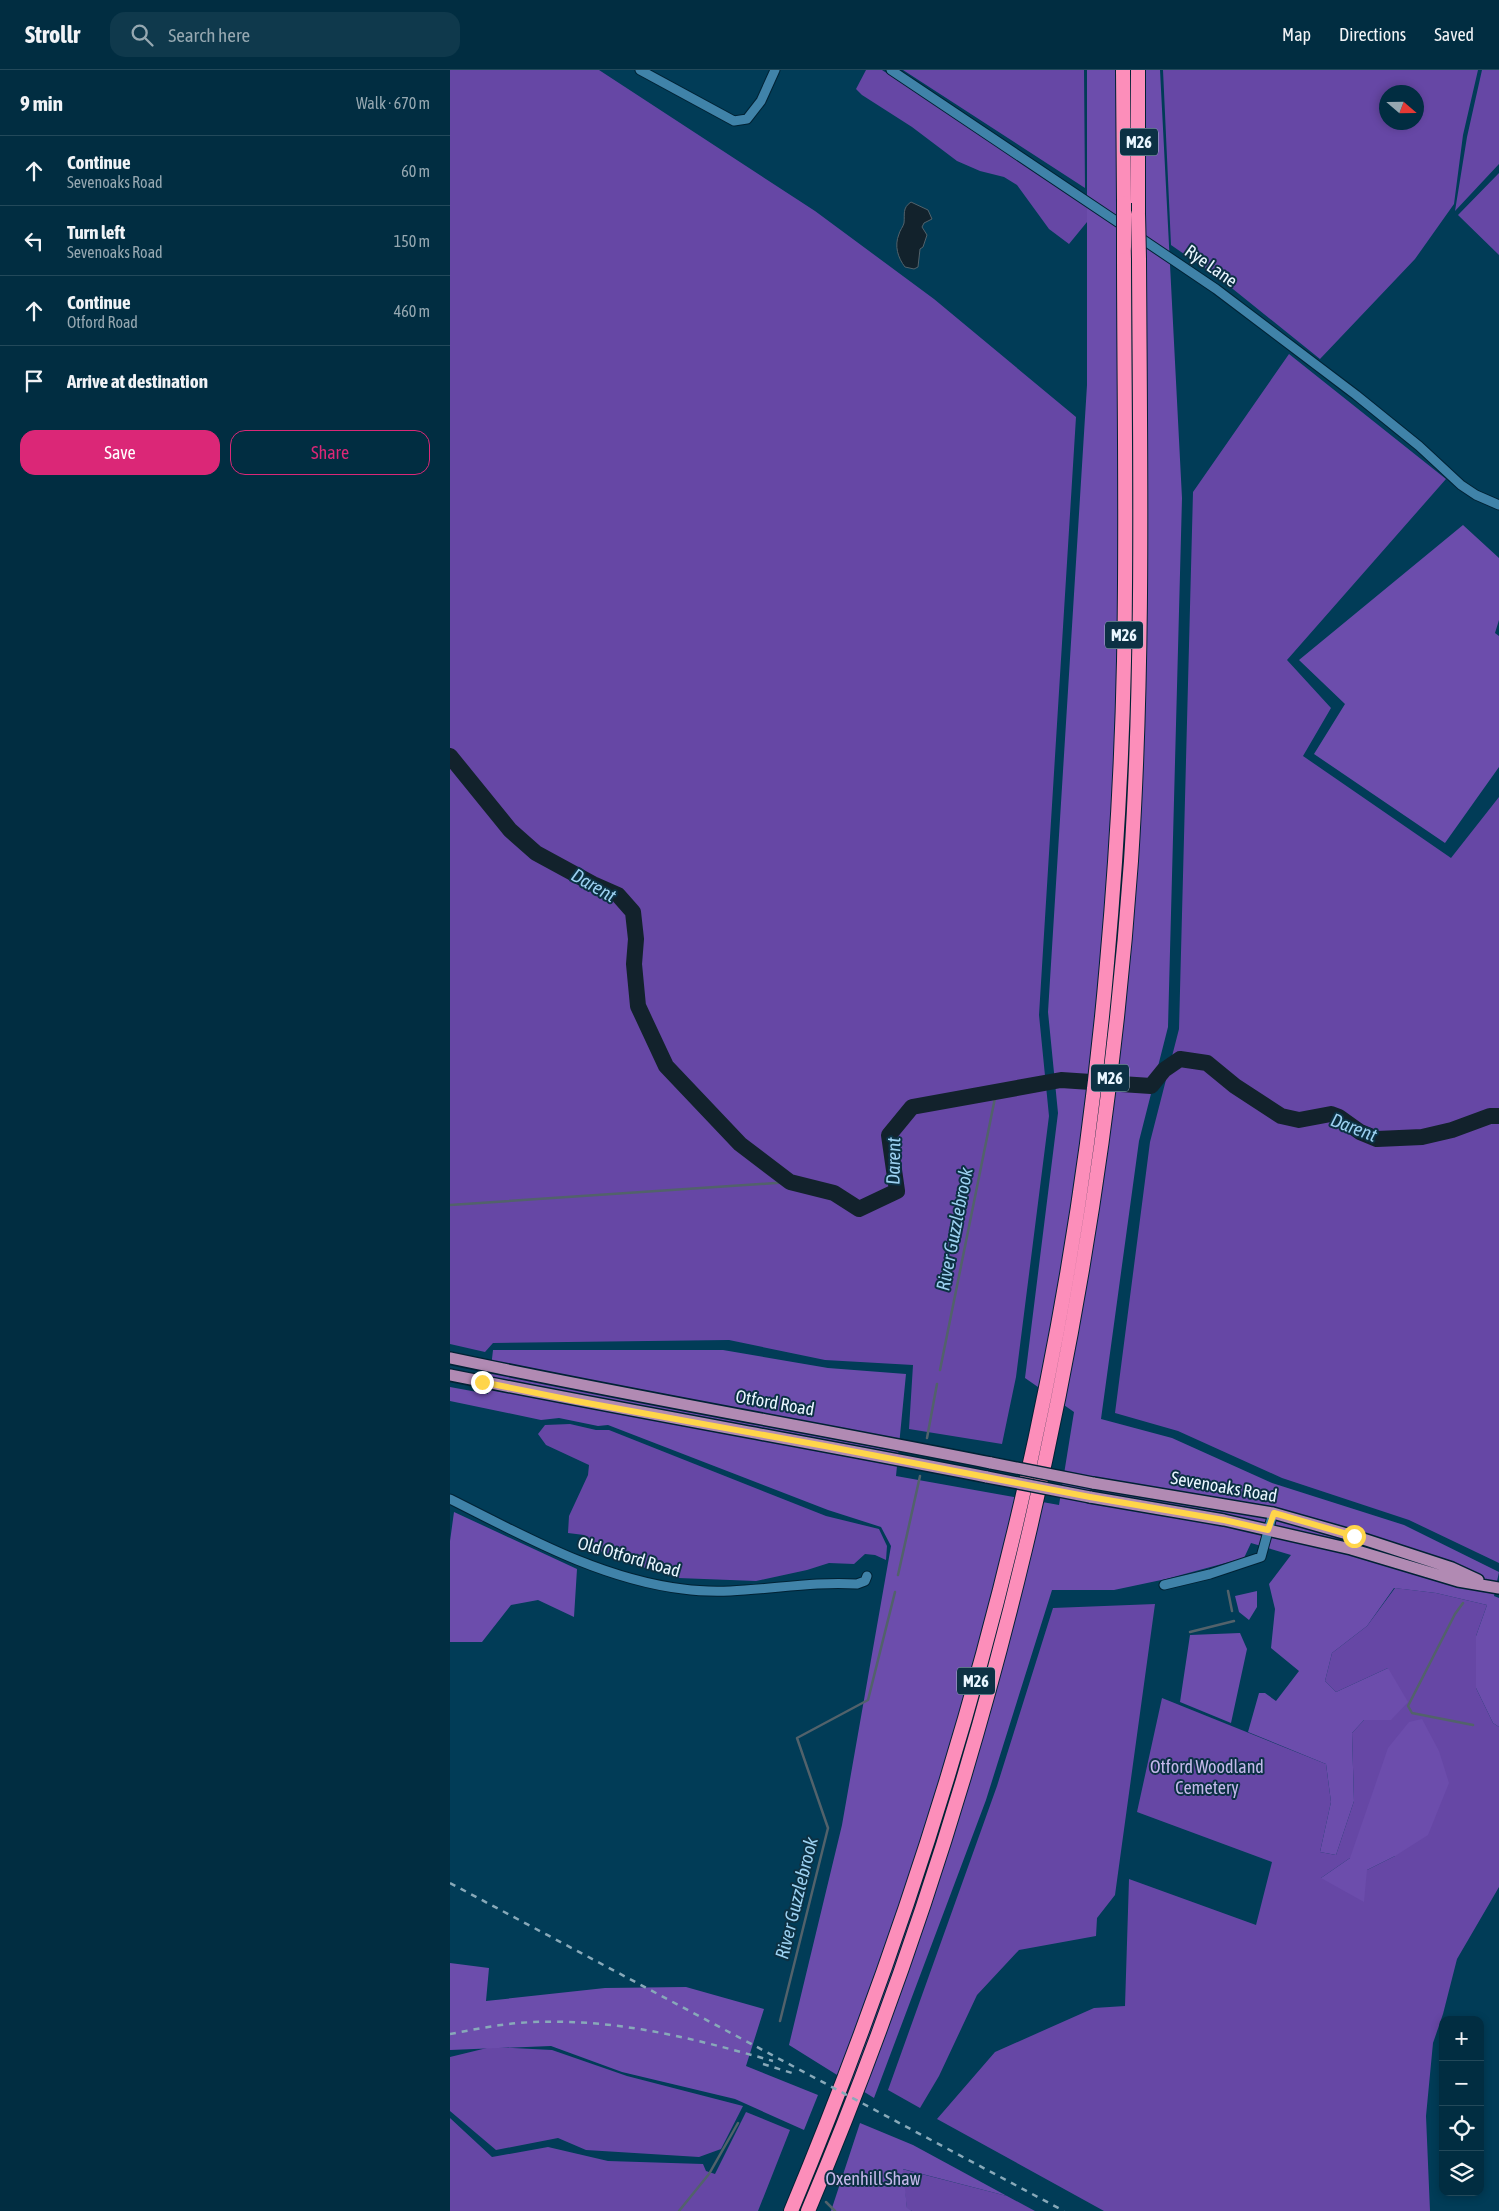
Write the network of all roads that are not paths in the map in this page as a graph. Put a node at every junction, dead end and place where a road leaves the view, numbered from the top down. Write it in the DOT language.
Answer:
graph roads {
  1 [pos="640,70"];
  2 [pos="775,70"];
  3 [pos="891,70"];
  4 [pos="1123,70"];
  5 [pos="1138,70"];
  6 [pos="1499,505"];
  7 [pos="450,1358"];
  8 [pos="450,1376"];
  9 [pos="1093,1483"];
  10 [pos="1090,1497"];
  11 [pos="450,1499"];
  12 [pos="1274,1513"];
  13 [pos="1268,1530"];
  14 [pos="867,1576"];
  15 [pos="1164,1585"];
  16 [pos="1493,1587"];
  17 [pos="791,2211"];
  18 [pos="808,2211"];
  1 -- 2 [label="street"];
  3 -- 6 [label="street, Rye Lane"];
  4 -- 17 [label="highway, M26, bridge"];
  5 -- 18 [label="highway, M26, bridge"];
  7 -- 9 [label="main road, Otford Road, bridge"];
  8 -- 10 [label="main road, Otford Road, bridge"];
  9 -- 12 [label="main road, Sevenoaks Road"];
  10 -- 13 [label="main road, Sevenoaks Road"];
  11 -- 14 [label="street, Old Otford Road"];
  12 -- 13 [label="street"];
  12 -- 16 [label="main road, Sevenoaks Road"];
  13 -- 15 [label="street"];
  13 -- 16 [label="main road, Sevenoaks Road"];
}
